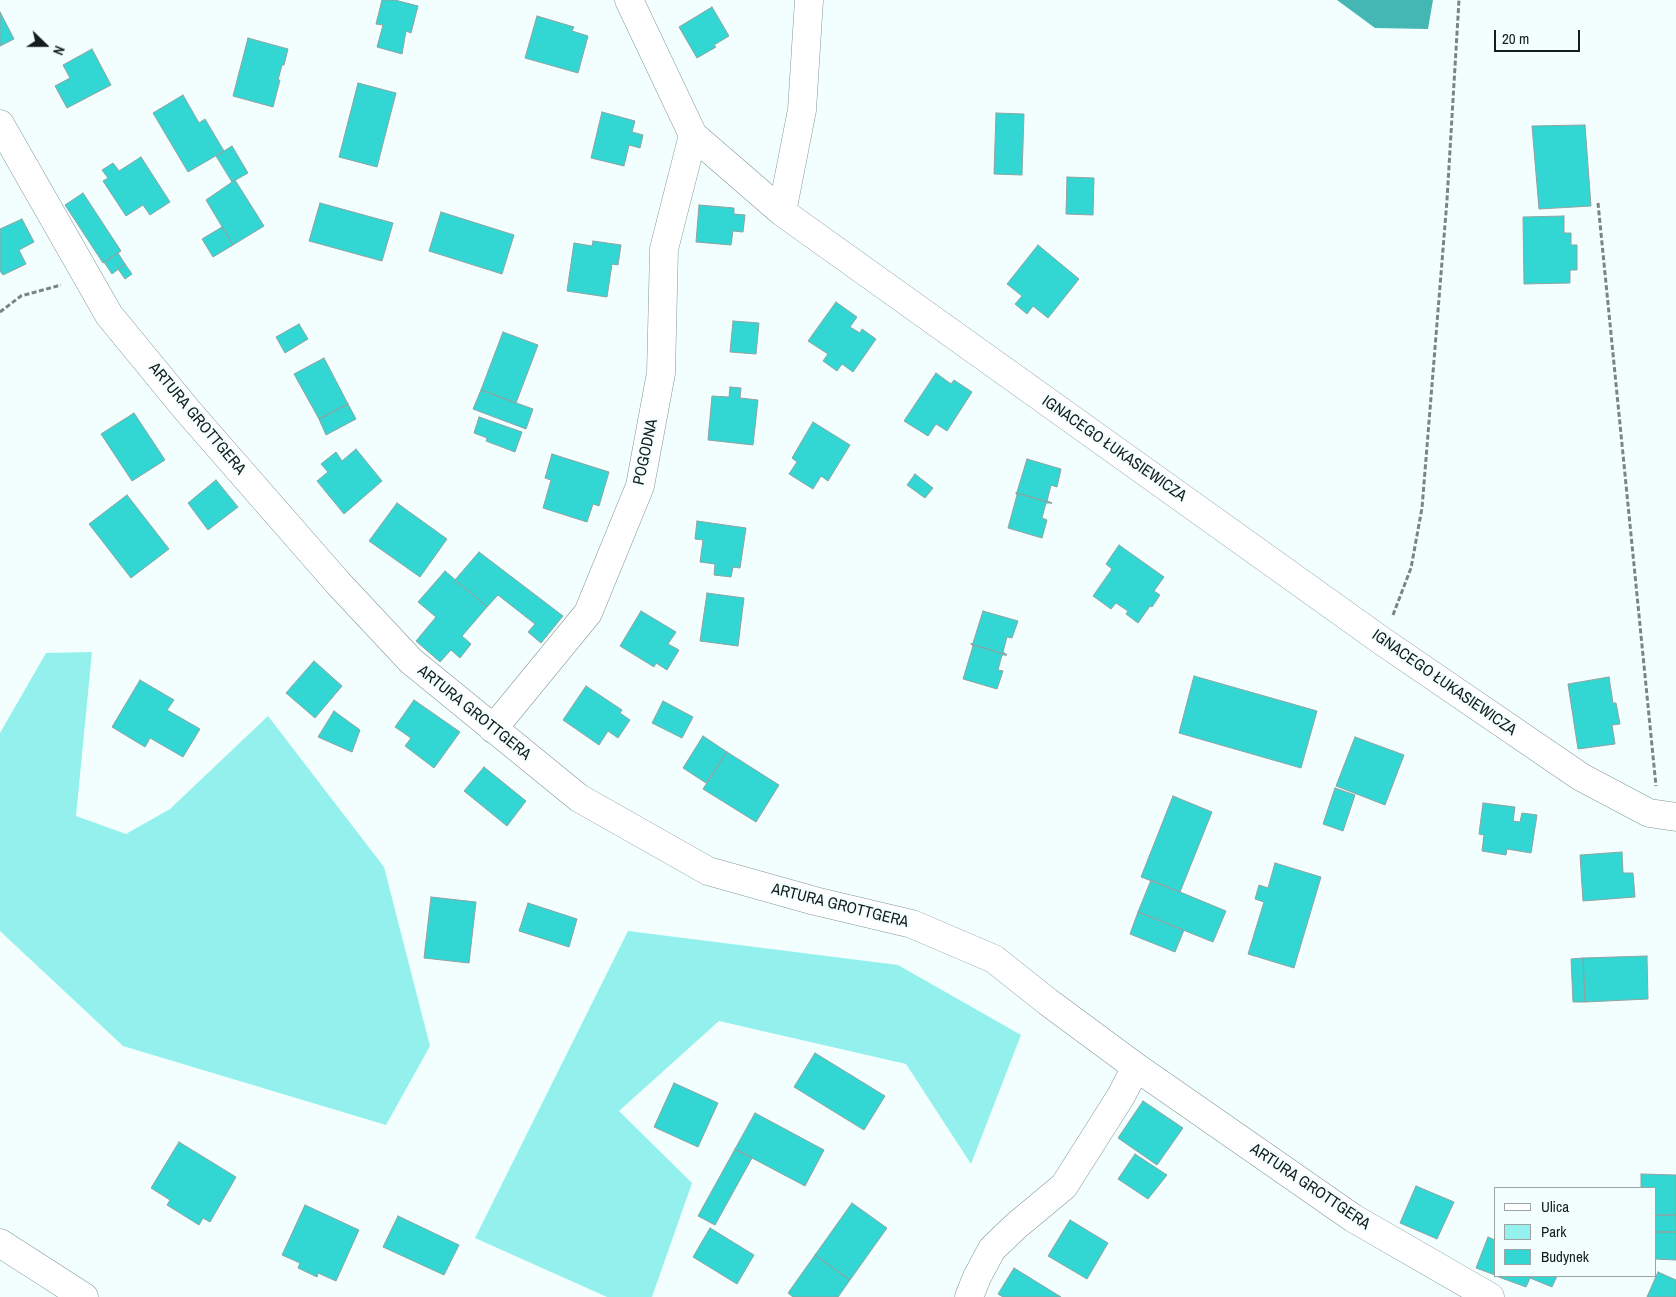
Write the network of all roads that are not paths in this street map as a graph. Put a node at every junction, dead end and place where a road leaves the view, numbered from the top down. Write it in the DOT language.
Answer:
graph roads {
  1 [pos="629,0"];
  2 [pos="809,0"];
  3 [pos="0,124"];
  4 [pos="693,135"];
  5 [pos="782,212"];
  6 [pos="493,729"];
  7 [pos="1676,817"];
  8 [pos="1136,1067"];
  9 [pos="0,1243"];
  10 [pos="84,1297"];
  11 [pos="969,1297"];
  12 [pos="1490,1297"];
  1 -- 4 [label="street, IGNACEGO ŁUKASIEWICZA"];
  2 -- 5 [label="street"];
  3 -- 6 [label="street, ARTURA GROTTGERA"];
  4 -- 5 [label="street, IGNACEGO ŁUKASIEWICZA"];
  4 -- 6 [label="street, POGODNA"];
  5 -- 7 [label="street, IGNACEGO ŁUKASIEWICZA"];
  6 -- 8 [label="street, ARTURA GROTTGERA"];
  8 -- 11 [label="street"];
  8 -- 12 [label="street, ARTURA GROTTGERA"];
  9 -- 10 [label="street"];
}
